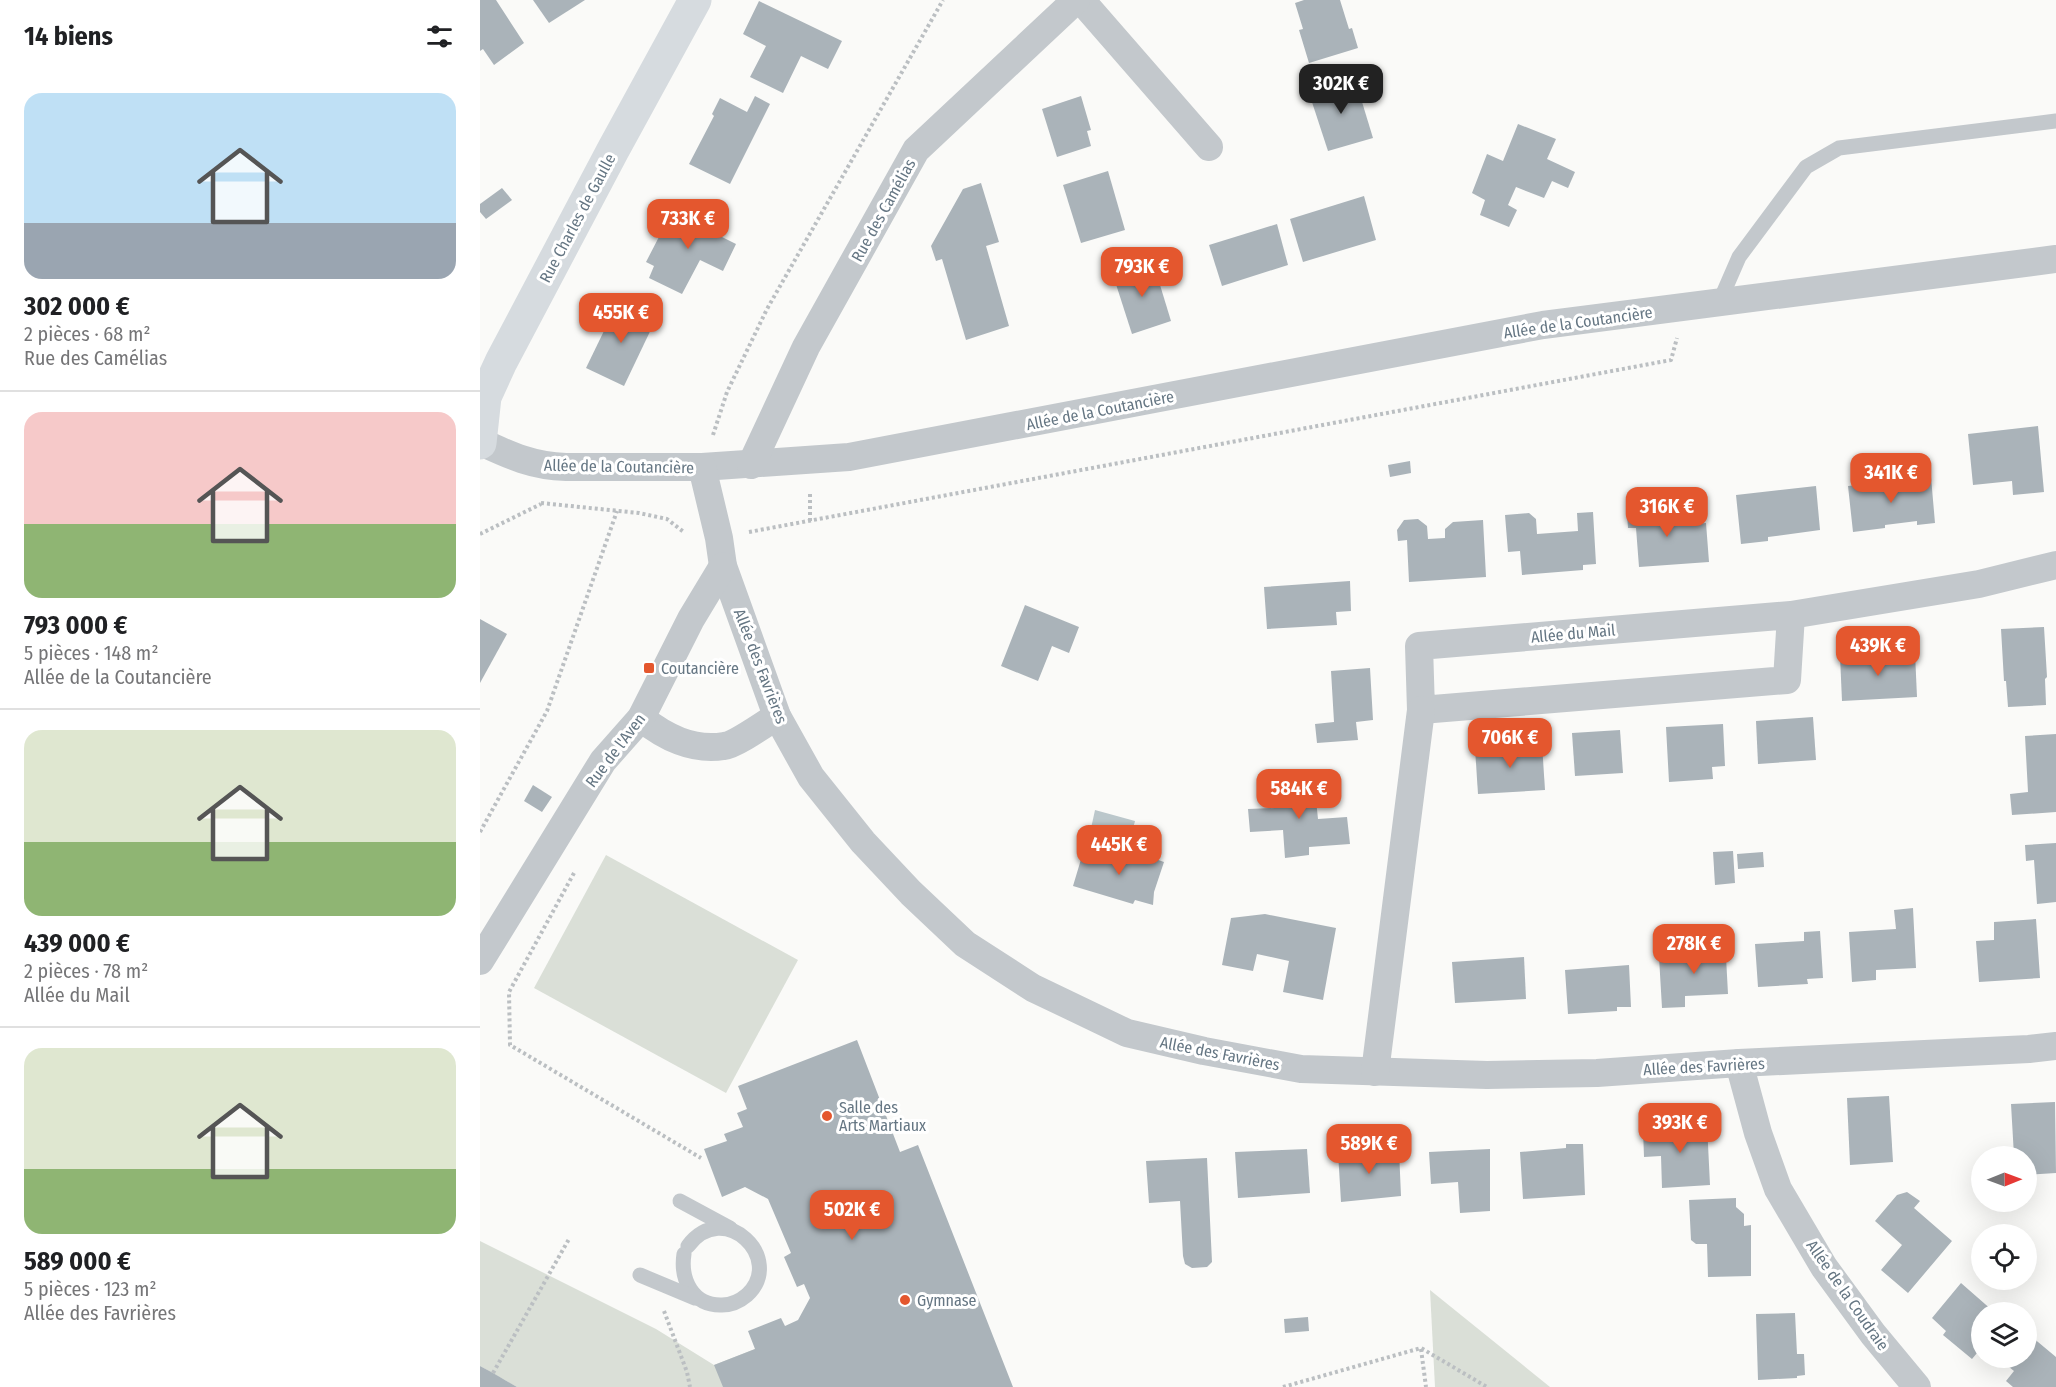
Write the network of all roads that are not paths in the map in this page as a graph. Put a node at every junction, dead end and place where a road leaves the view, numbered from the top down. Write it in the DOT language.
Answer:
graph roads {
  1 [pos="695,0"];
  2 [pos="1076,0"];
  3 [pos="1081,0"];
  4 [pos="2056,121"];
  5 [pos="1209,147"];
  6 [pos="2056,259"];
  7 [pos="1719,303"];
  8 [pos="480,442"];
  9 [pos="751,465"];
  10 [pos="702,467"];
  11 [pos="723,566"];
  12 [pos="2056,566"];
  13 [pos="1791,615"];
  14 [pos="1421,710"];
  15 [pos="777,716"];
  16 [pos="641,718"];
  17 [pos="480,961"];
  18 [pos="2056,1046"];
  19 [pos="1739,1063"];
  20 [pos="1375,1072"];
  21 [pos="680,1201"];
  22 [pos="738,1233"];
  23 [pos="640,1275"];
  24 [pos="710,1304"];
  25 [pos="1917,1387"];
  1 -- 8 [label="street, Rue Charles de Gaulle"];
  2 -- 9 [label="street, Rue des Camélias"];
  3 -- 5 [label="street"];
  4 -- 7 [label="lane"];
  6 -- 7 [label="street, Allée de la Coutancière"];
  7 -- 9 [label="street, Allée de la Coutancière"];
  8 -- 10 [label="street, Allée de la Coutancière"];
  9 -- 10 [label="street, Allée de la Coutancière"];
  10 -- 11 [label="street, Allée des Favrières"];
  11 -- 15 [label="street, Allée des Favrières"];
  11 -- 16 [label="street, Rue de l'Aven"];
  12 -- 13 [label="street, Allée du Mail"];
  13 -- 14 [label="street"];
  13 -- 14 [label="street, Allée du Mail"];
  14 -- 20 [label="street, Allée du Mail"];
  15 -- 16 [label="street"];
  15 -- 20 [label="street, Allée des Favrières"];
  16 -- 17 [label="street, Rue de l'Aven"];
  18 -- 19 [label="street, Allée des Favrières"];
  19 -- 20 [label="street, Allée des Favrières"];
  19 -- 25 [label="street, Allée de la Coudraie"];
  21 -- 22 [label="lane"];
  22 -- 24 [label="lane"];
  22 -- 24 [label="lane"];
  23 -- 24 [label="lane"];
}
